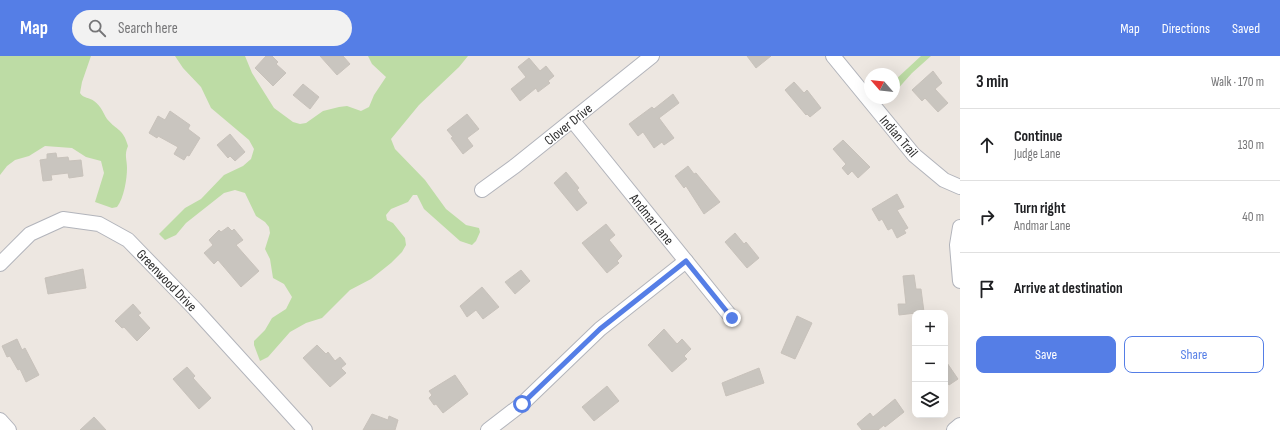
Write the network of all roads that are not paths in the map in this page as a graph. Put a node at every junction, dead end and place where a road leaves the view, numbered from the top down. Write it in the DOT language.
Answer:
graph roads {
  1 [pos="652,56"];
  2 [pos="833,56"];
  3 [pos="572,120"];
  4 [pos="960,187"];
  5 [pos="482,190"];
  6 [pos="960,228"];
  7 [pos="686,261"];
  8 [pos="0,264"];
  9 [pos="960,281"];
  10 [pos="732,318"];
  11 [pos="0,420"];
  12 [pos="960,425"];
  13 [pos="9,430"];
  14 [pos="306,430"];
  15 [pos="488,430"];
  16 [pos="954,430"];
  1 -- 3 [label="street, Clover Drive"];
  2 -- 4 [label="street, Indian Trail"];
  3 -- 5 [label="street, Clover Drive"];
  3 -- 7 [label="street, Andmar Lane"];
  6 -- 9 [label="street"];
  7 -- 10 [label="street, Andmar Lane"];
  7 -- 15 [label="street"];
  8 -- 14 [label="street, Greenwood Drive"];
  11 -- 13 [label="street"];
  12 -- 16 [label="street"];
}
